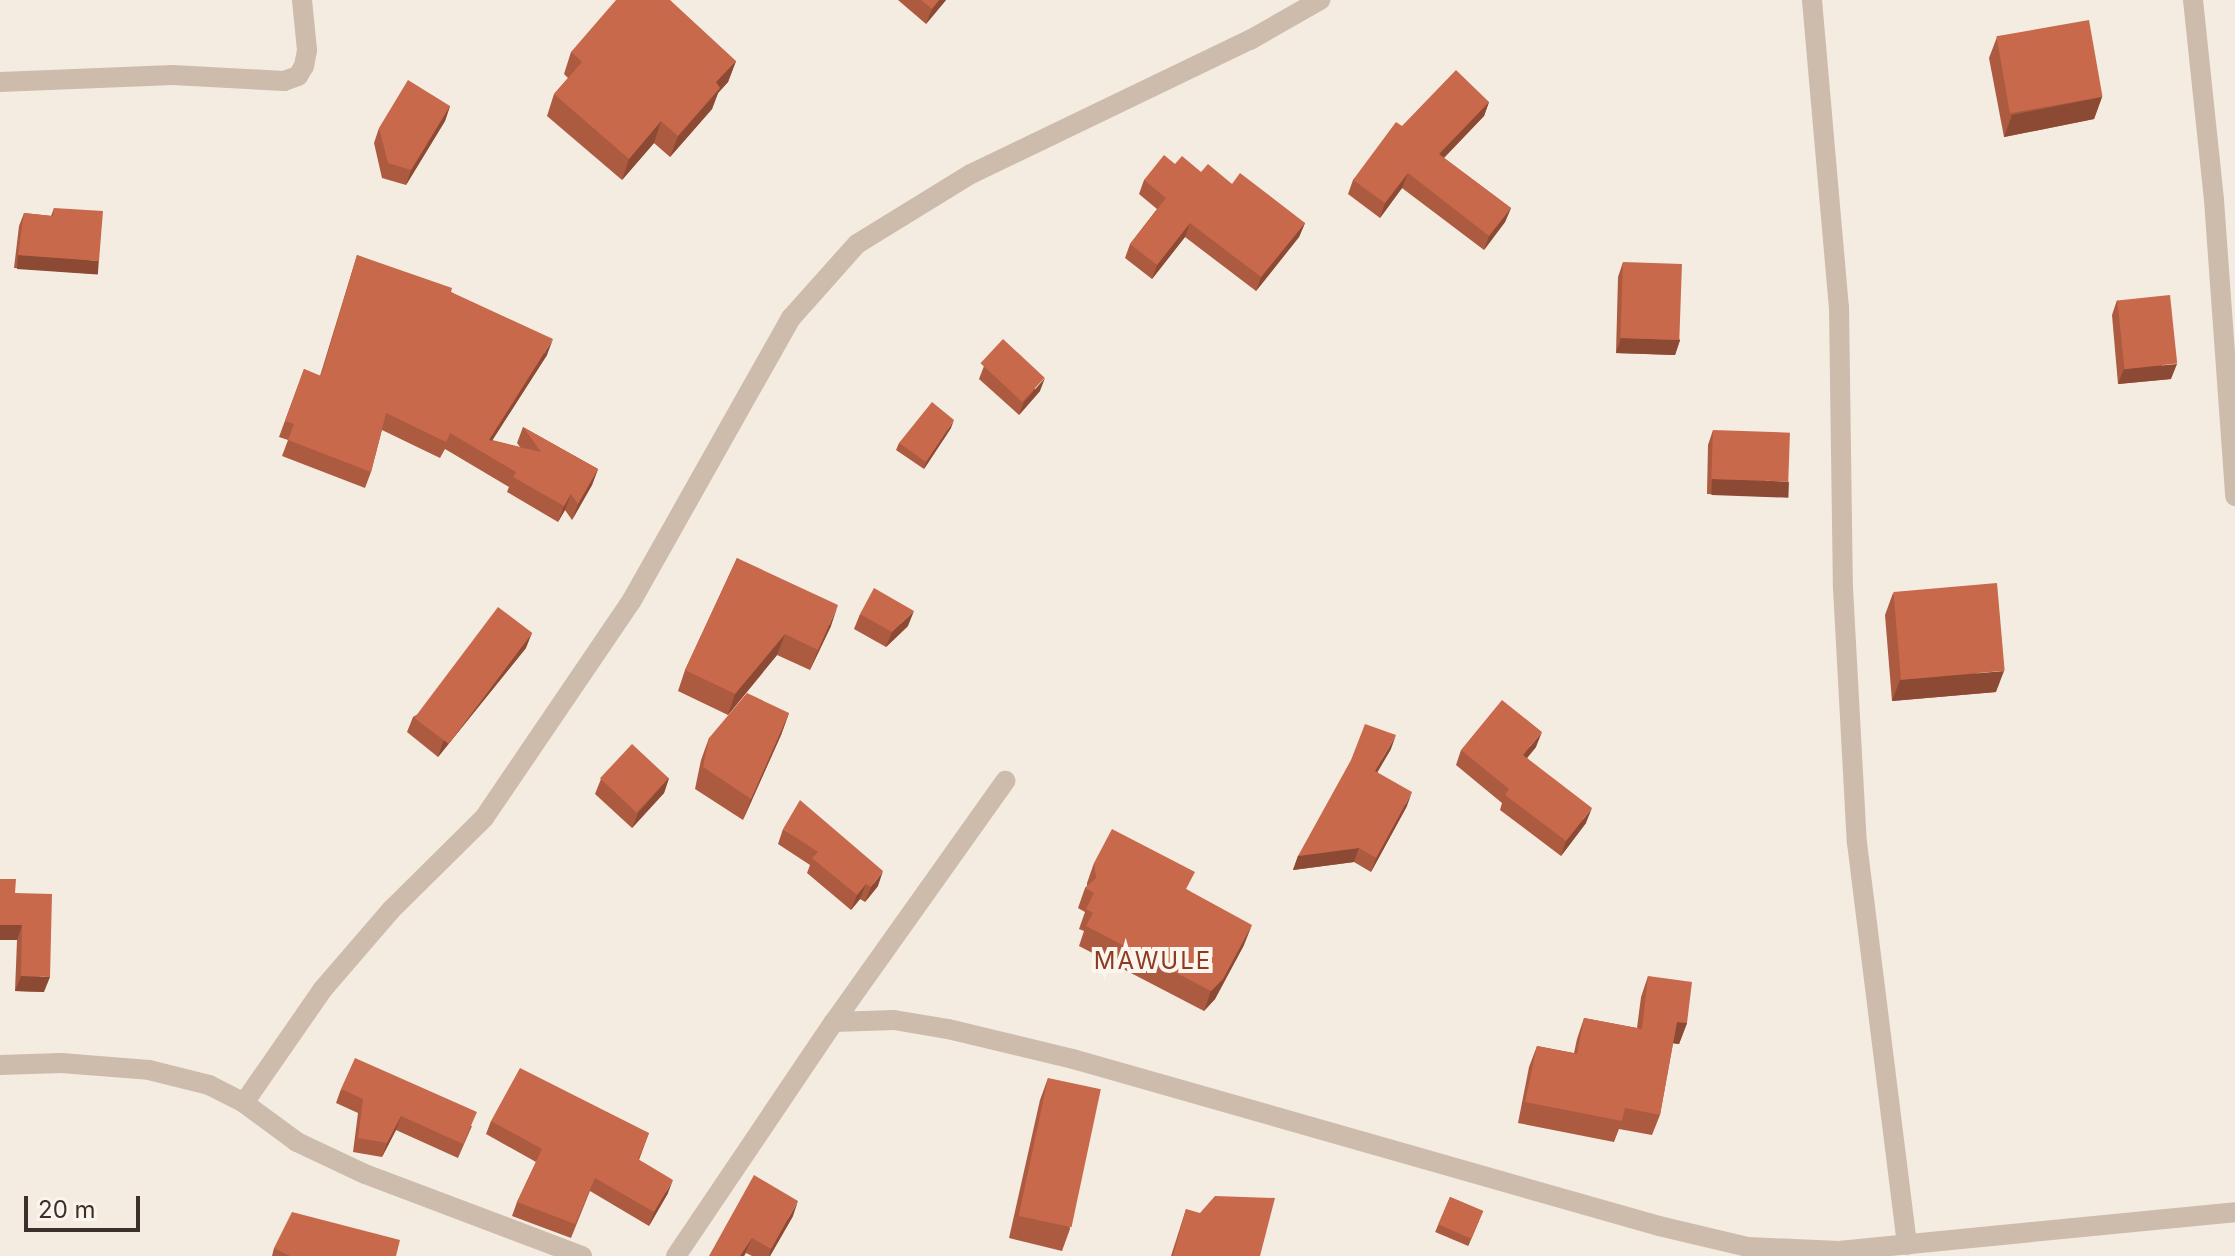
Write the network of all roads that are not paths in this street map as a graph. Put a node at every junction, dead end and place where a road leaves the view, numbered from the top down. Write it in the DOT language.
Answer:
graph roads {
  1 [pos="302,0"];
  2 [pos="1320,0"];
  3 [pos="1812,0"];
  4 [pos="2193,0"];
  5 [pos="0,82"];
  6 [pos="2235,496"];
  7 [pos="1005,781"];
  8 [pos="834,1022"];
  9 [pos="0,1065"];
  10 [pos="244,1103"];
  11 [pos="2235,1212"];
  12 [pos="1907,1245"];
  13 [pos="582,1256"];
  14 [pos="676,1256"];
  1 -- 5 [label="street"];
  2 -- 10 [label="street"];
  3 -- 12 [label="street"];
  4 -- 6 [label="street"];
  7 -- 8 [label="street"];
  8 -- 12 [label="street"];
  8 -- 14 [label="street"];
  9 -- 10 [label="street"];
  10 -- 13 [label="street"];
  11 -- 12 [label="street"];
}
